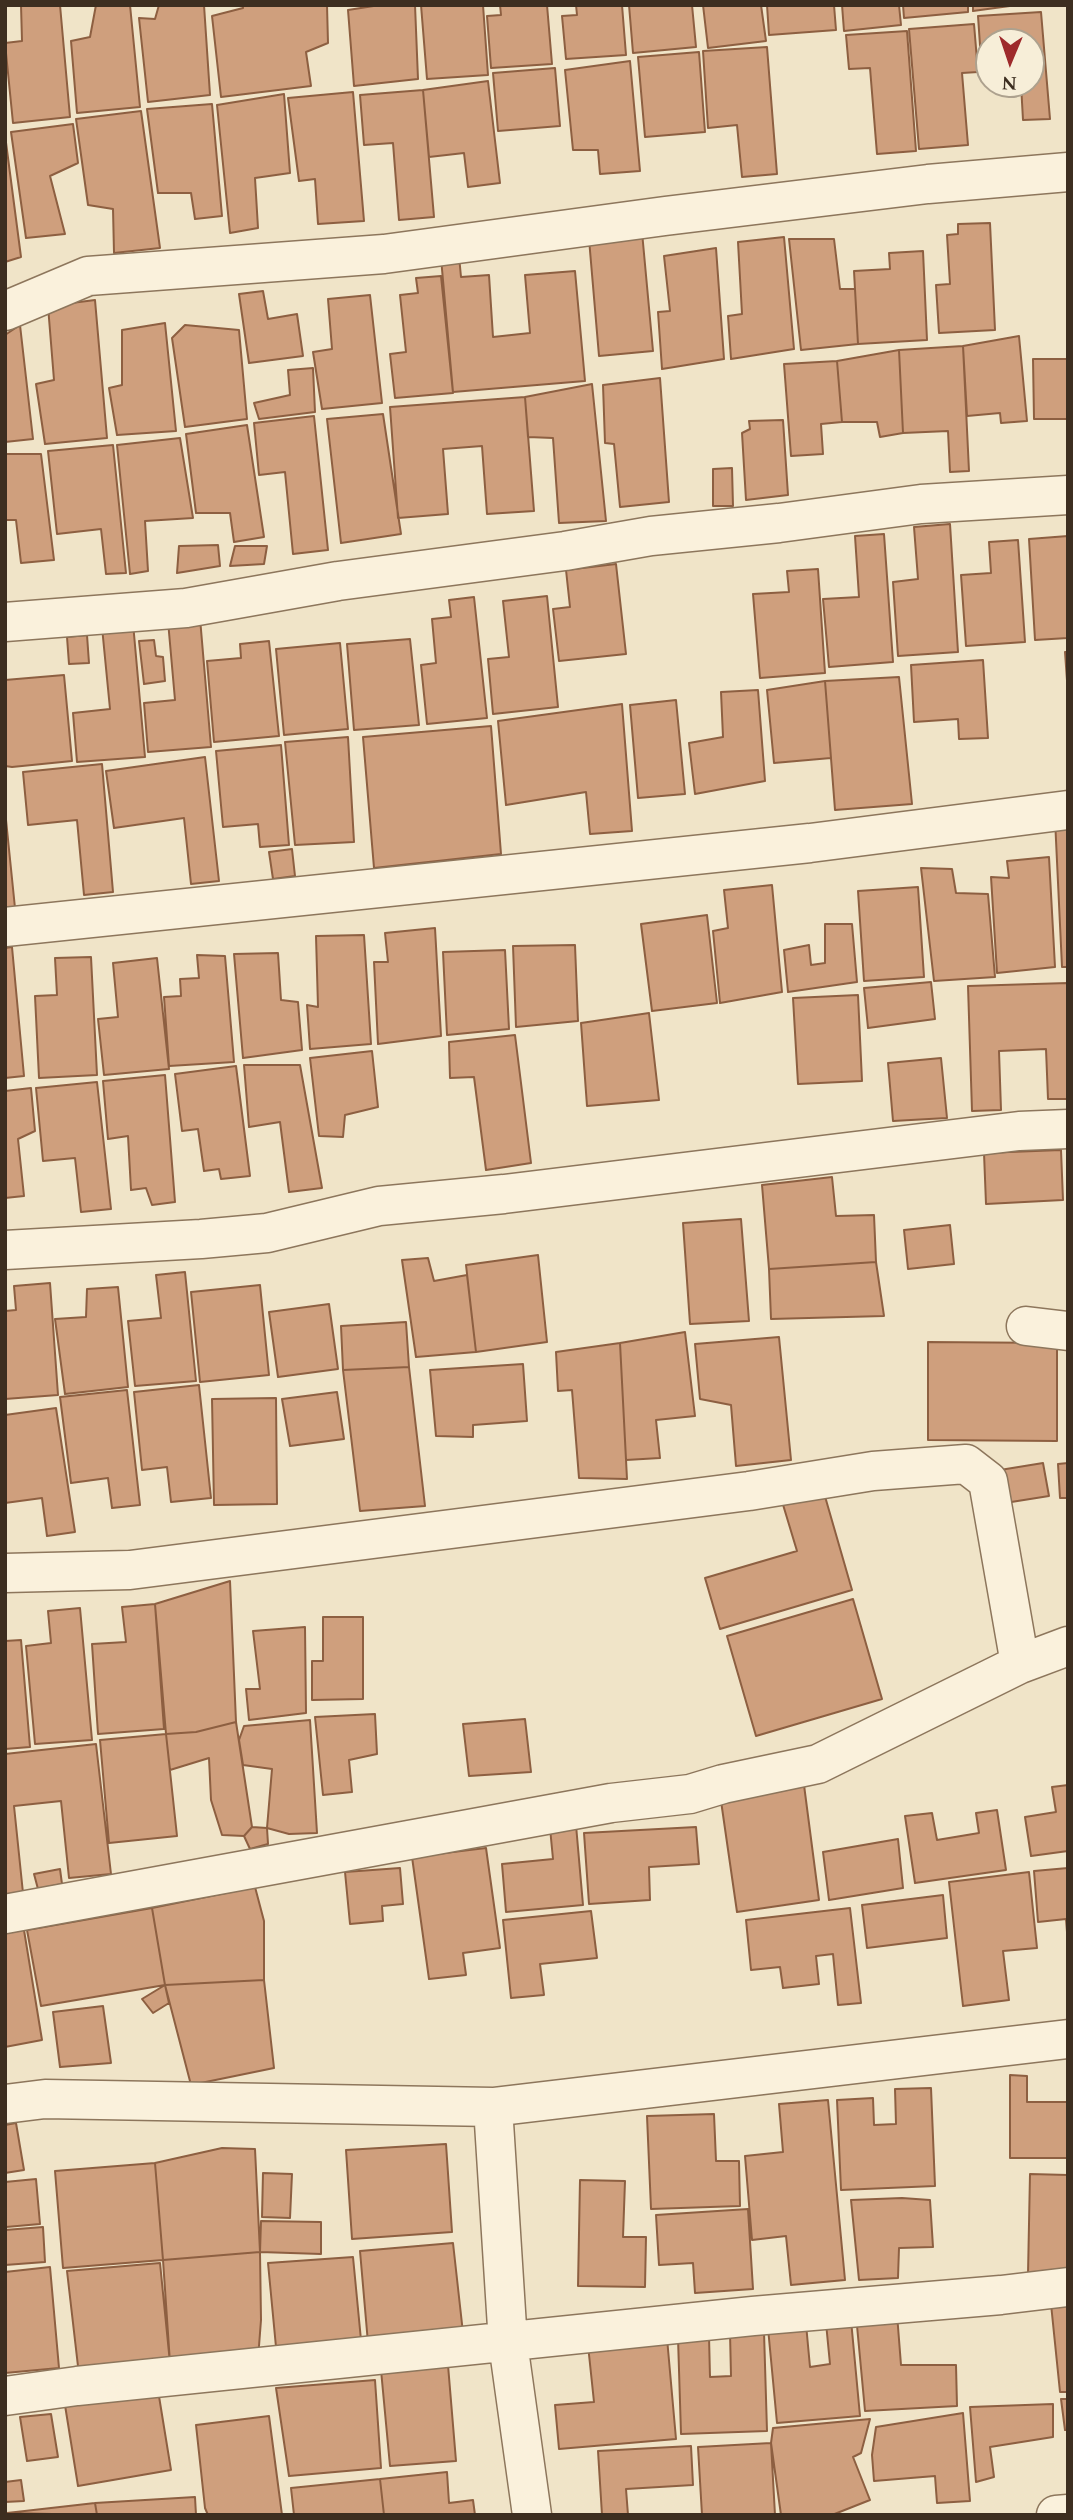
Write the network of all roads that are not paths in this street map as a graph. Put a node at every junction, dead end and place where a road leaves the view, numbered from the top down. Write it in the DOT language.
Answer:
graph roads {
  1 [pos="1068,172"];
  2 [pos="5,311"];
  3 [pos="1068,495"];
  4 [pos="5,622"];
  5 [pos="1068,810"];
  6 [pos="5,927"];
  7 [pos="1068,1129"];
  8 [pos="5,1250"];
  9 [pos="1026,1326"];
  10 [pos="1068,1331"];
  11 [pos="5,1573"];
  12 [pos="1068,1646"];
  13 [pos="1020,1664"];
  14 [pos="5,1914"];
  15 [pos="1068,2039"];
  16 [pos="5,2104"];
  17 [pos="493,2107"];
  18 [pos="1068,2287"];
  19 [pos="508,2343"];
  20 [pos="5,2396"];
  21 [pos="1068,2514"];
  22 [pos="532,2515"];
  23 [pos="1056,2515"];
  1 -- 2 [label="street"];
  3 -- 4 [label="street"];
  5 -- 6 [label="street"];
  7 -- 8 [label="street"];
  9 -- 10 [label="street"];
  11 -- 13 [label="street"];
  12 -- 13 [label="street"];
  13 -- 14 [label="street"];
  15 -- 17 [label="street"];
  16 -- 17 [label="street"];
  17 -- 19 [label="street"];
  18 -- 19 [label="street"];
  19 -- 20 [label="street"];
  19 -- 22 [label="street"];
  21 -- 23 [label="street"];
}
